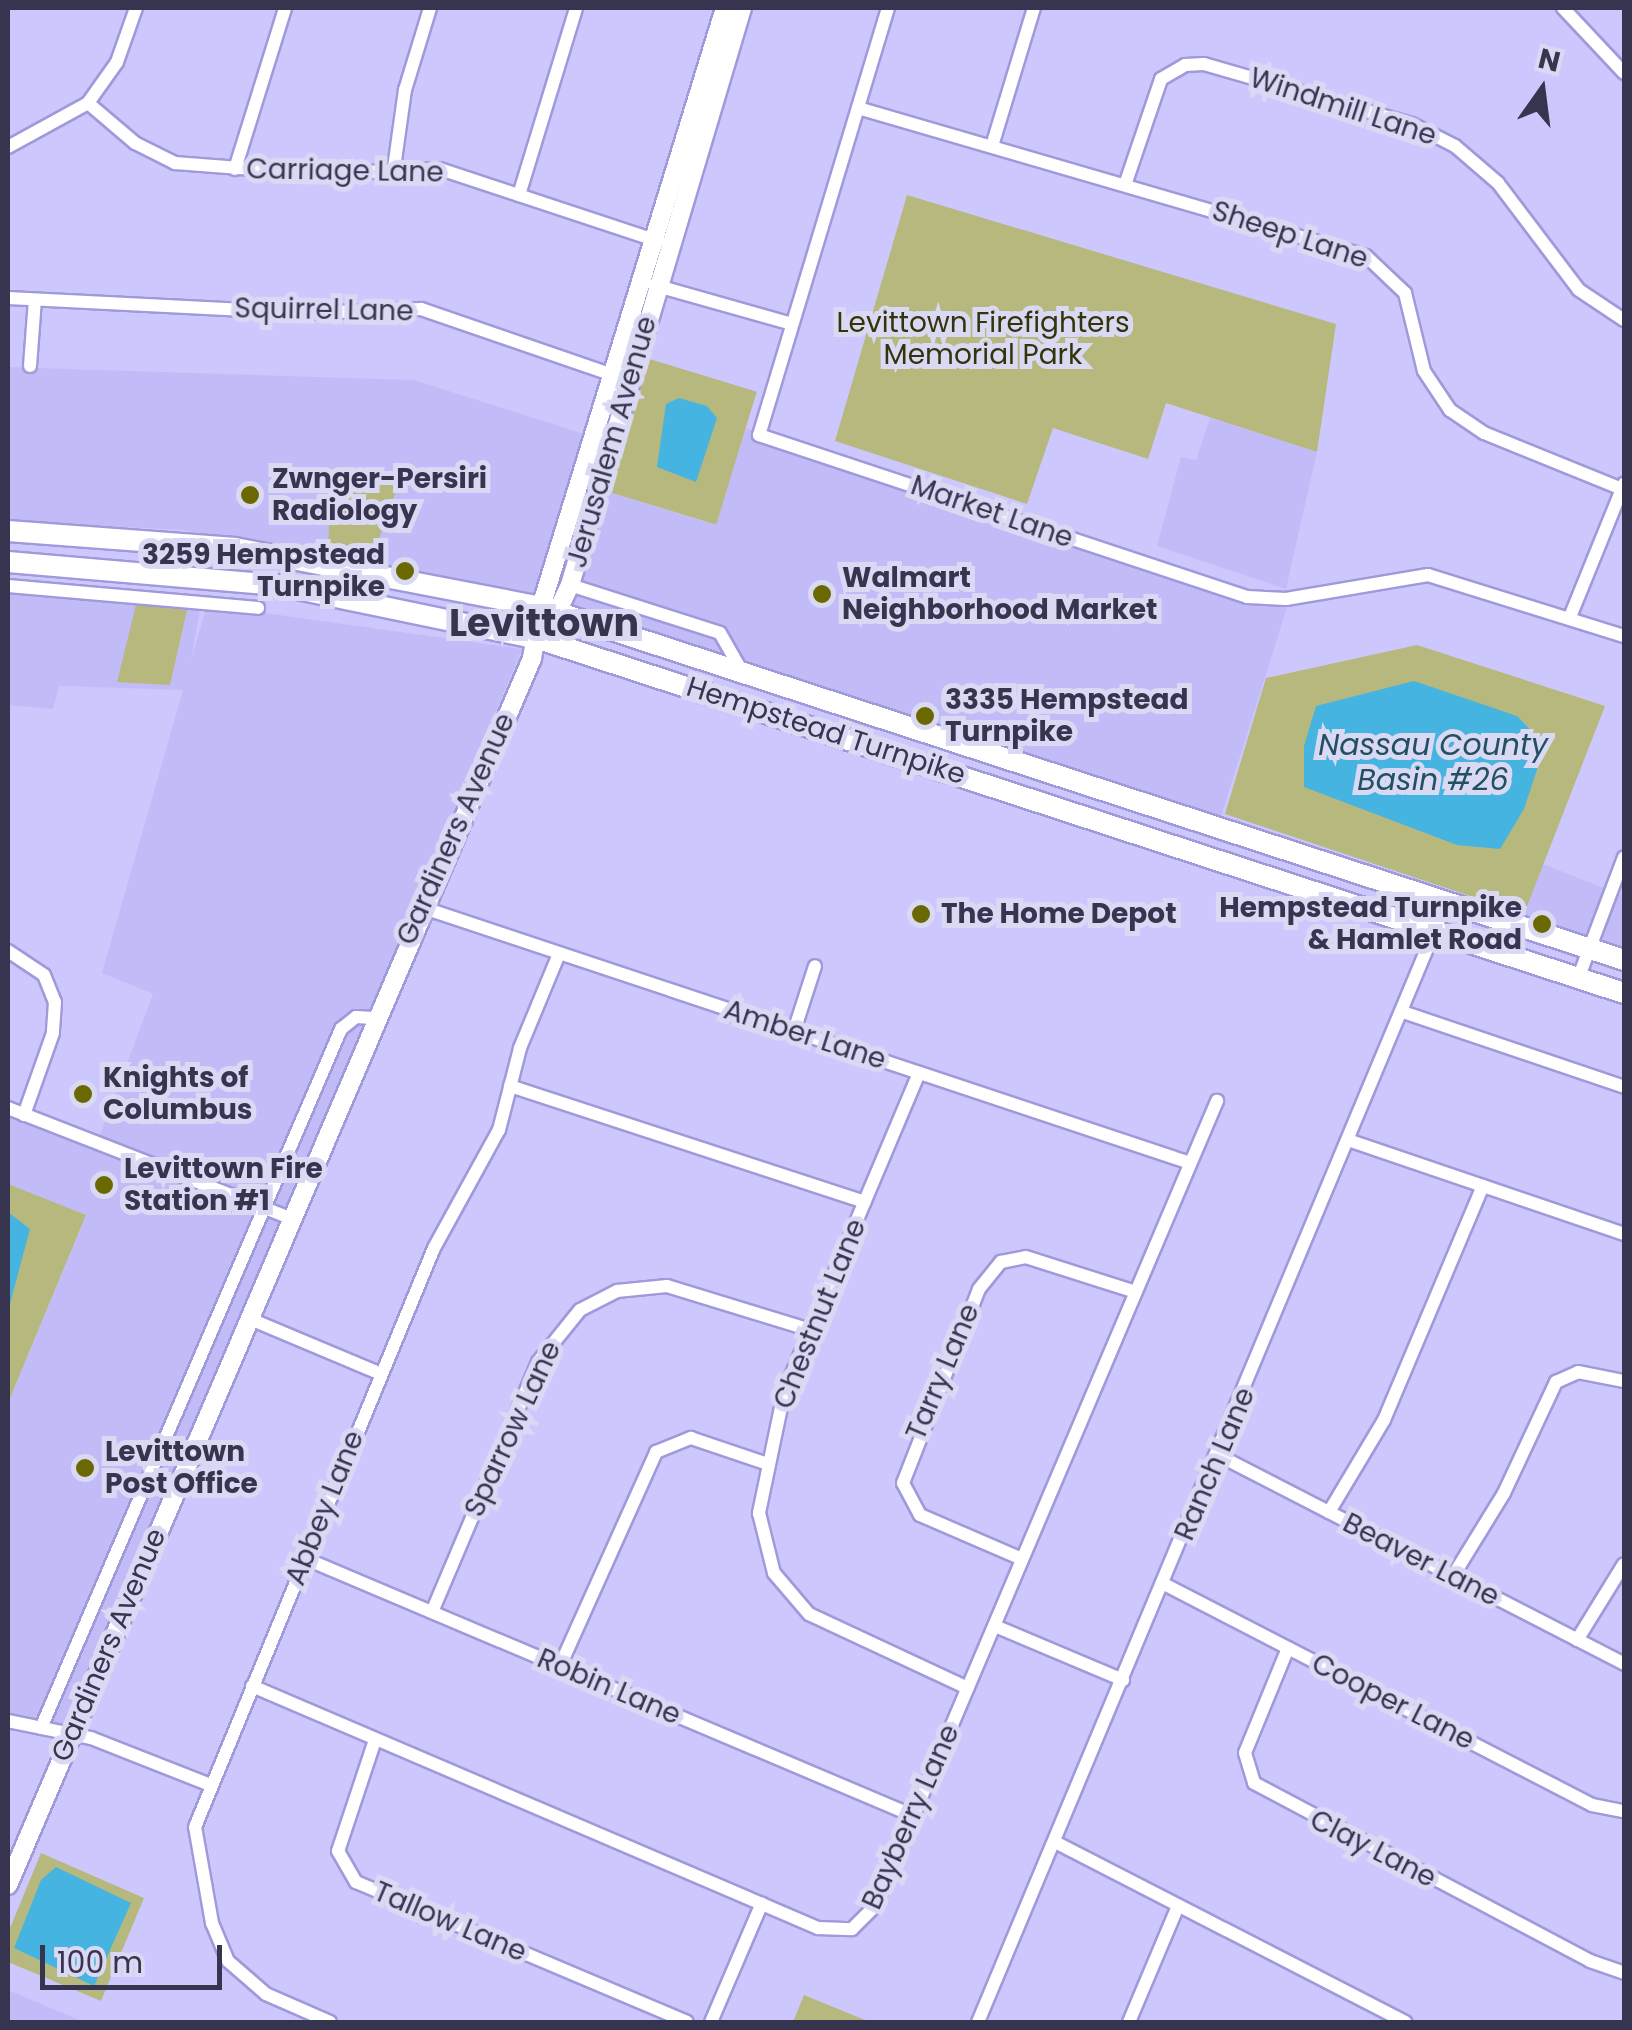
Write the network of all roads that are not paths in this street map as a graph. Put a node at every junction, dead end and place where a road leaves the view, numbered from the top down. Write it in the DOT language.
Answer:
graph roads {
  1 [pos="136,8"];
  2 [pos="285,8"];
  3 [pos="430,8"];
  4 [pos="576,8"];
  5 [pos="725,8"];
  6 [pos="742,8"];
  7 [pos="888,8"];
  8 [pos="1034,8"];
  9 [pos="1563,8"];
  10 [pos="1624,74"];
  11 [pos="88,103"];
  12 [pos="858,108"];
  13 [pos="992,146"];
  14 [pos="8,147"];
  15 [pos="394,168"];
  16 [pos="235,169"];
  17 [pos="1125,185"];
  18 [pos="520,195"];
  19 [pos="663,243"];
  20 [pos="650,284"];
  21 [pos="8,298"];
  22 [pos="34,300"];
  23 [pos="1624,320"];
  24 [pos="792,324"];
  25 [pos="30,366"];
  26 [pos="621,378"];
  27 [pos="1623,485"];
  28 [pos="8,531"];
  29 [pos="8,562"];
  30 [pos="570,585"];
  31 [pos="8,586"];
  32 [pos="258,608"];
  33 [pos="551,610"];
  34 [pos="1570,617"];
  35 [pos="1624,636"];
  36 [pos="539,640"];
  37 [pos="740,668"];
  38 [pos="1624,857"];
  39 [pos="1446,903"];
  40 [pos="421,908"];
  41 [pos="1436,932"];
  42 [pos="1589,948"];
  43 [pos="8,951"];
  44 [pos="559,954"];
  45 [pos="1624,960"];
  46 [pos="815,966"];
  47 [pos="1578,979"];
  48 [pos="1624,993"];
  49 [pos="1406,1012"];
  50 [pos="374,1018"];
  51 [pos="794,1031"];
  52 [pos="919,1073"];
  53 [pos="510,1086"];
  54 [pos="1624,1086"];
  55 [pos="1217,1101"];
  56 [pos="8,1108"];
  57 [pos="24,1115"];
  58 [pos="1351,1141"];
  59 [pos="1190,1163"];
  60 [pos="1484,1186"];
  61 [pos="865,1202"];
  62 [pos="264,1208"];
  63 [pos="290,1218"];
  64 [pos="1624,1234"];
  65 [pos="1136,1292"];
  66 [pos="248,1318"];
  67 [pos="810,1330"];
  68 [pos="381,1374"];
  69 [pos="1624,1381"];
  70 [pos="1218,1456"];
  71 [pos="768,1464"];
  72 [pos="1329,1512"];
  73 [pos="304,1558"];
  74 [pos="1022,1560"];
  75 [pos="1624,1564"];
  76 [pos="1452,1576"];
  77 [pos="1164,1584"];
  78 [pos="432,1612"];
  79 [pos="995,1626"];
  80 [pos="1577,1640"];
  81 [pos="1288,1648"];
  82 [pos="1624,1664"];
  83 [pos="560,1666"];
  84 [pos="1122,1680"];
  85 [pos="252,1686"];
  86 [pos="968,1688"];
  87 [pos="8,1721"];
  88 [pos="41,1728"];
  89 [pos="71,1734"];
  90 [pos="375,1740"];
  91 [pos="208,1784"];
  92 [pos="1624,1811"];
  93 [pos="914,1816"];
  94 [pos="1054,1842"];
  95 [pos="8,1885"];
  96 [pos="762,1904"];
  97 [pos="1178,1906"];
  98 [pos="1624,1973"];
  99 [pos="330,2022"];
  100 [pos="687,2022"];
  101 [pos="711,2022"];
  102 [pos="978,2022"];
  103 [pos="1129,2022"];
  104 [pos="1405,2022"];
  1 -- 11 [label="street"];
  2 -- 16 [label="street"];
  3 -- 15 [label="street"];
  4 -- 18 [label="street"];
  5 -- 19 [label="main road, Jerusalem Avenue"];
  6 -- 19 [label="main road, Jerusalem Avenue"];
  7 -- 12 [label="street"];
  8 -- 13 [label="street"];
  9 -- 10 [label="street"];
  11 -- 14 [label="street"];
  11 -- 16 [label="street, Carriage Lane"];
  12 -- 13 [label="street, Sheep Lane"];
  12 -- 24 [label="street"];
  13 -- 17 [label="street, Sheep Lane"];
  15 -- 16 [label="street, Carriage Lane"];
  15 -- 18 [label="street, Carriage Lane"];
  17 -- 23 [label="street, Windmill Lane"];
  17 -- 27 [label="street, Sheep Lane"];
  18 -- 19 [label="street, Carriage Lane"];
  19 -- 20 [label="main road, Jerusalem Avenue"];
  20 -- 24 [label="street"];
  20 -- 26 [label="main road, Jerusalem Avenue"];
  21 -- 22 [label="street, Squirrel Lane"];
  22 -- 25 [label="street"];
  22 -- 26 [label="street, Squirrel Lane"];
  24 -- 34 [label="street, Market Lane"];
  26 -- 30 [label="main road, Jerusalem Avenue"];
  26 -- 33 [label="main road, Jerusalem Avenue"];
  27 -- 34 [label="street"];
  28 -- 33 [label="main road, Hempstead Turnpike"];
  29 -- 36 [label="main road, Hempstead Turnpike"];
  30 -- 33 [label="main road, Jerusalem Avenue"];
  30 -- 37 [label="street"];
  31 -- 32 [label="street"];
  33 -- 36 [label="main road, Jerusalem Avenue"];
  33 -- 37 [label="main road, Hempstead Turnpike"];
  34 -- 35 [label="street, Market Lane"];
  36 -- 40 [label="main road, Gardiners Avenue"];
  36 -- 41 [label="main road, Hempstead Turnpike"];
  37 -- 39 [label="main road, Hempstead Turnpike"];
  38 -- 42 [label="street"];
  39 -- 41 [label="street, Ranch Lane"];
  39 -- 42 [label="main road, Hempstead Turnpike"];
  40 -- 44 [label="street, Amber Lane"];
  40 -- 50 [label="main road, Gardiners Avenue"];
  41 -- 47 [label="main road, Hempstead Turnpike"];
  41 -- 49 [label="street, Ranch Lane"];
  42 -- 45 [label="main road, Hempstead Turnpike"];
  42 -- 47 [label="street"];
  43 -- 57 [label="street"];
  44 -- 51 [label="street, Amber Lane"];
  44 -- 53 [label="street, Abbey Lane"];
  46 -- 51 [label="street"];
  47 -- 48 [label="main road, Hempstead Turnpike"];
  49 -- 54 [label="street"];
  49 -- 58 [label="street, Ranch Lane"];
  50 -- 62 [label="street, Gardiners Avenue"];
  50 -- 63 [label="main road, Gardiners Avenue"];
  51 -- 52 [label="street, Amber Lane"];
  52 -- 59 [label="street, Amber Lane"];
  52 -- 61 [label="street, Chestnut Lane"];
  53 -- 61 [label="street"];
  53 -- 68 [label="street, Abbey Lane"];
  55 -- 59 [label="street, Bayberry Lane"];
  56 -- 57 [label="street"];
  57 -- 62 [label="street"];
  58 -- 60 [label="street"];
  58 -- 70 [label="street, Ranch Lane"];
  59 -- 65 [label="street, Bayberry Lane"];
  60 -- 64 [label="street"];
  60 -- 72 [label="street"];
  61 -- 67 [label="street, Chestnut Lane"];
  62 -- 63 [label="street"];
  62 -- 88 [label="street, Gardiners Avenue"];
  63 -- 66 [label="main road, Gardiners Avenue"];
  65 -- 74 [label="street, Bayberry Lane"];
  65 -- 74 [label="street, Tarry Lane"];
  66 -- 68 [label="street"];
  66 -- 89 [label="main road, Gardiners Avenue"];
  67 -- 71 [label="street, Chestnut Lane"];
  67 -- 78 [label="street, Sparrow Lane"];
  68 -- 73 [label="street, Abbey Lane"];
  69 -- 76 [label="street"];
  70 -- 72 [label="street, Beaver Lane"];
  70 -- 77 [label="street, Ranch Lane"];
  71 -- 83 [label="street"];
  71 -- 86 [label="street, Chestnut Lane"];
  72 -- 76 [label="street, Beaver Lane"];
  73 -- 78 [label="street, Robin Lane"];
  73 -- 85 [label="street, Abbey Lane"];
  74 -- 79 [label="street, Bayberry Lane"];
  75 -- 80 [label="street"];
  76 -- 80 [label="street, Beaver Lane"];
  77 -- 81 [label="street, Cooper Lane"];
  77 -- 84 [label="street, Ranch Lane"];
  78 -- 83 [label="street, Robin Lane"];
  79 -- 84 [label="street"];
  79 -- 86 [label="street, Bayberry Lane"];
  80 -- 82 [label="street, Beaver Lane"];
  81 -- 92 [label="street, Cooper Lane"];
  81 -- 98 [label="street, Clay Lane"];
  83 -- 93 [label="street, Robin Lane"];
  84 -- 94 [label="street, Ranch Lane"];
  85 -- 90 [label="street, Bayberry Lane"];
  85 -- 91 [label="street, Abbey Lane"];
  86 -- 93 [label="street, Bayberry Lane"];
  87 -- 88 [label="street"];
  88 -- 89 [label="street"];
  89 -- 91 [label="street"];
  89 -- 95 [label="main road, Gardiners Avenue"];
  90 -- 96 [label="street, Bayberry Lane"];
  90 -- 100 [label="street, Tallow Lane"];
  91 -- 99 [label="street, Abbey Lane"];
  93 -- 96 [label="street, Bayberry Lane"];
  94 -- 97 [label="street"];
  94 -- 102 [label="street, Ranch Lane"];
  96 -- 101 [label="street"];
  97 -- 103 [label="street"];
  97 -- 104 [label="street"];
}
